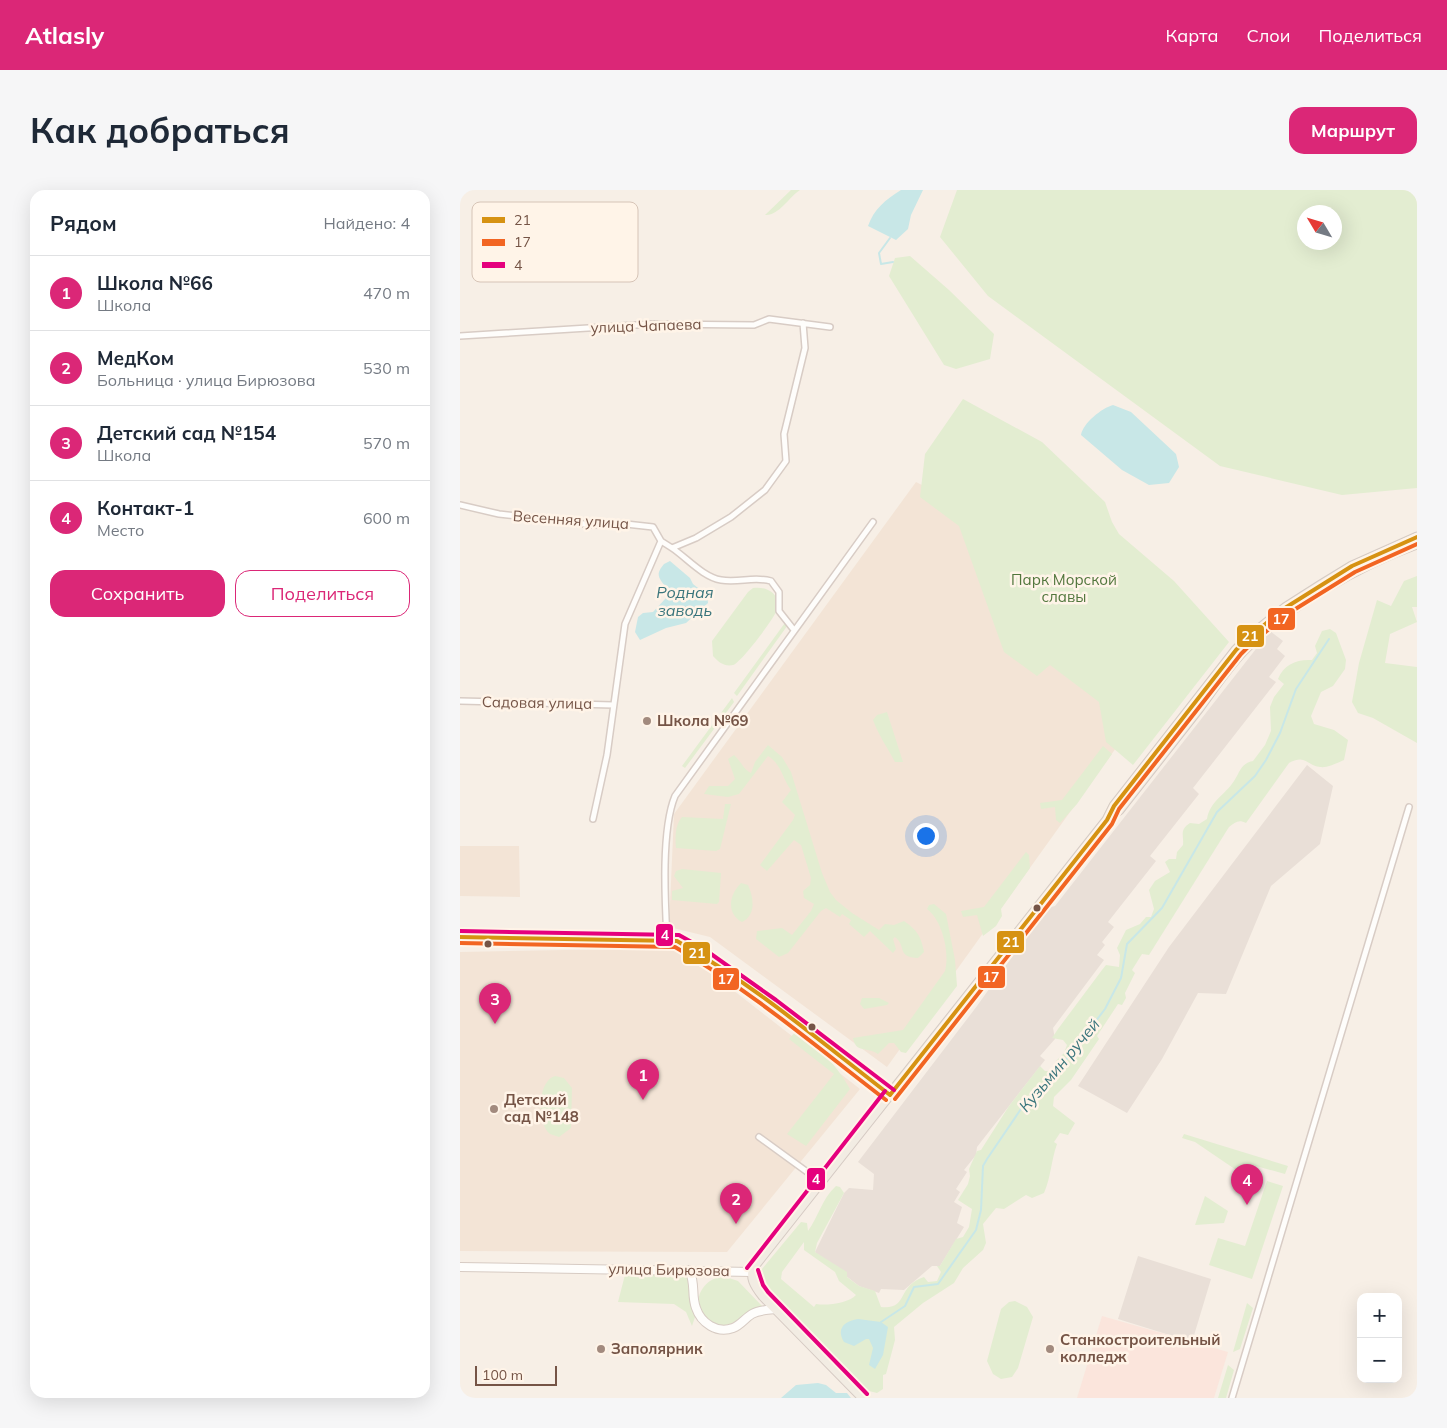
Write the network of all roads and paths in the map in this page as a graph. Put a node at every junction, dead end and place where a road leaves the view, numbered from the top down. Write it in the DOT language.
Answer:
graph roads {
  1 [pos="803,323"];
  2 [pos="830,327"];
  3 [pos="460,336"];
  4 [pos="460,505"];
  5 [pos="873,522"];
  6 [pos="1417,537"];
  7 [pos="661,541"];
  8 [pos="1417,544"];
  9 [pos="672,548"];
  10 [pos="794,630"];
  11 [pos="460,702"];
  12 [pos="613,705"];
  13 [pos="1409,807"];
  14 [pos="593,819"];
  15 [pos="1107,820"];
  16 [pos="460,937"];
  17 [pos="667,939"];
  18 [pos="890,1095"];
  19 [pos="759,1137"];
  20 [pos="821,1182"];
  21 [pos="460,1267"];
  22 [pos="689,1270"];
  23 [pos="752,1272"];
  24 [pos="775,1309"];
  25 [pos="863,1398"];
  26 [pos="1232,1398"];
  1 -- 2 [label="street, улица Чапаева"];
  1 -- 3 [label="street, улица Чапаева"];
  1 -- 9 [label="street"];
  4 -- 7 [label="street, Весенняя улица"];
  5 -- 10 [label="street"];
  6 -- 15 [label="main road, улица Бирюзова"];
  7 -- 9 [label="street"];
  7 -- 12 [label="street"];
  8 -- 15 [label="main road, улица Бирюзова"];
  9 -- 10 [label="street"];
  10 -- 17 [label="street"];
  11 -- 12 [label="street, Садовая улица"];
  12 -- 14 [label="street"];
  13 -- 26 [label="street"];
  15 -- 18 [label="main road, улица Бирюзова"];
  16 -- 17 [label="main road"];
  17 -- 18 [label="main road"];
  18 -- 20 [label="main road, улица Бирюзова"];
  19 -- 20 [label="street"];
  20 -- 23 [label="main road, улица Бирюзова"];
  21 -- 22 [label="main road, улица Бирюзова"];
  22 -- 23 [label="main road, улица Бирюзова"];
  22 -- 24 [label="main road"];
  23 -- 24 [label="main road"];
  24 -- 25 [label="main road"];
}
